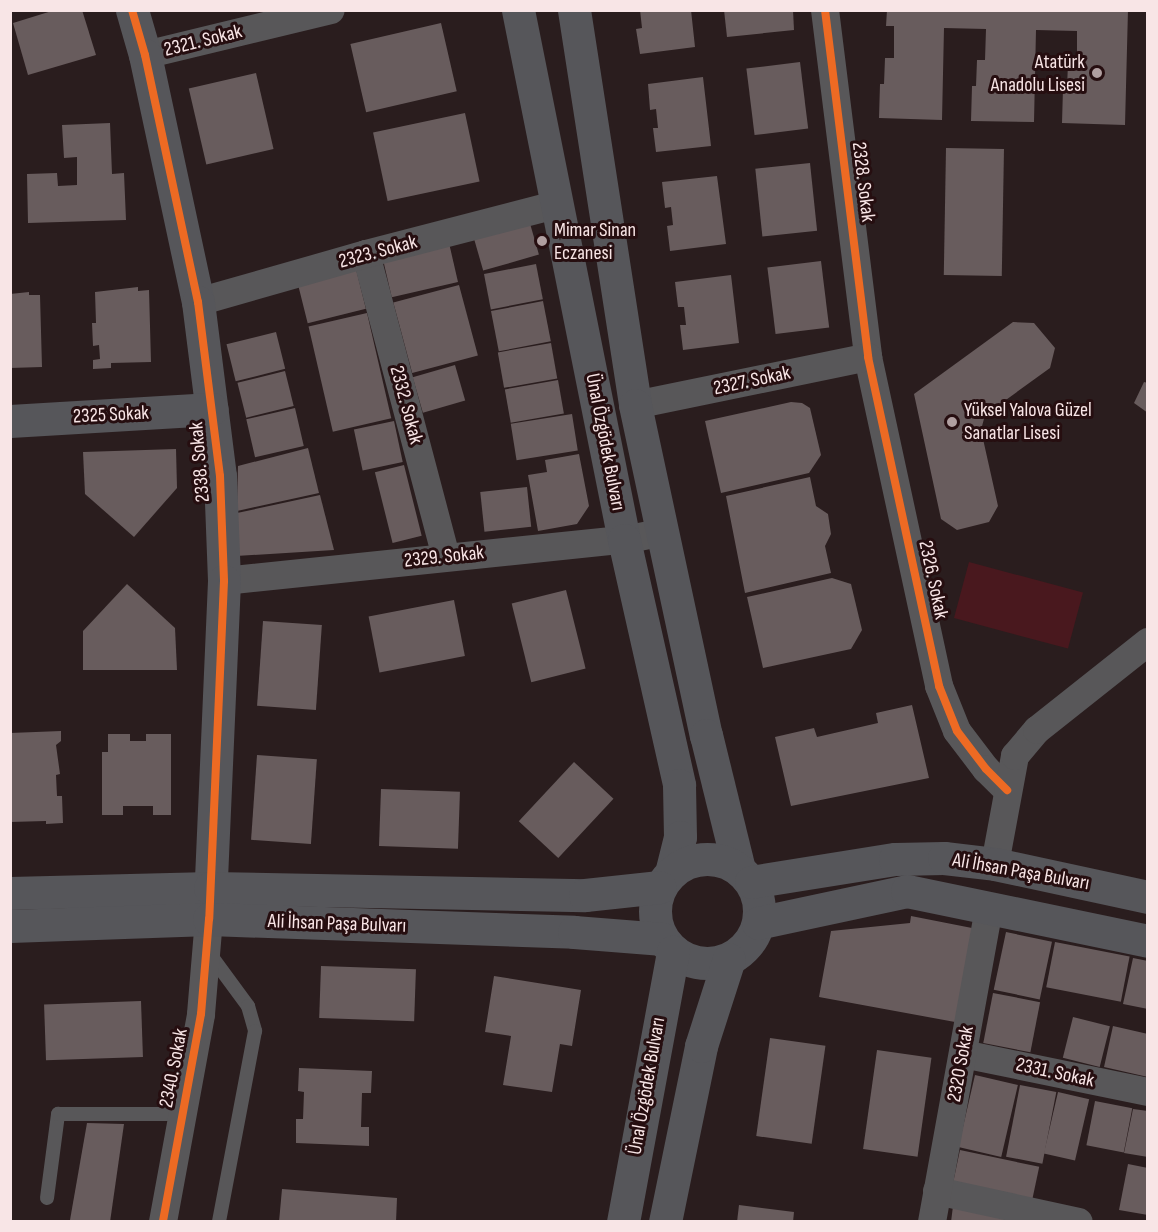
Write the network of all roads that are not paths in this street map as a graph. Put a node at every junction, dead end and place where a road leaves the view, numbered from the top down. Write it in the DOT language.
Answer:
graph roads {
  1 [pos="132,10"];
  2 [pos="331,10"];
  3 [pos="518,10"];
  4 [pos="574,10"];
  5 [pos="825,10"];
  6 [pos="146,55"];
  7 [pos="559,204"];
  8 [pos="366,254"];
  9 [pos="198,302"];
  10 [pos="868,357"];
  11 [pos="635,405"];
  12 [pos="212,409"];
  13 [pos="10,421"];
  14 [pos="664,532"];
  15 [pos="624,540"];
  16 [pos="446,557"];
  17 [pos="224,582"];
  18 [pos="1148,642"];
  19 [pos="1007,790"];
  20 [pos="995,864"];
  21 [pos="745,876"];
  22 [pos="666,880"];
  23 [pos="10,893"];
  24 [pos="1148,897"];
  25 [pos="988,907"];
  26 [pos="209,919"];
  27 [pos="758,923"];
  28 [pos="10,926"];
  29 [pos="1148,941"];
  30 [pos="668,946"];
  31 [pos="729,959"];
  32 [pos="963,1054"];
  33 [pos="1148,1092"];
  34 [pos="182,1114"];
  35 [pos="937,1191"];
  36 [pos="46,1197"];
  37 [pos="163,1221"];
  38 [pos="219,1221"];
  39 [pos="623,1221"];
  40 [pos="665,1221"];
  41 [pos="932,1221"];
  42 [pos="1079,1221"];
  1 -- 6 [label="main road, 2338. Sokak"];
  2 -- 6 [label="street, 2321. Sokak"];
  3 -- 7 [label="main road, Ünal Özgödek Bulvarı"];
  4 -- 11 [label="main road, Ünal Özgödek Bulvarı"];
  5 -- 10 [label="street, 2328. Sokak"];
  6 -- 9 [label="main road, 2338. Sokak"];
  7 -- 8 [label="street, 2323. Sokak"];
  7 -- 15 [label="main road, Ünal Özgödek Bulvarı"];
  8 -- 9 [label="street, 2323. Sokak"];
  8 -- 16 [label="street, 2332. Sokak"];
  9 -- 12 [label="main road, 2338. Sokak"];
  10 -- 11 [label="street, 2327. Sokak"];
  10 -- 19 [label="street, 2326. Sokak"];
  11 -- 14 [label="main road, Ünal Özgödek Bulvarı"];
  12 -- 13 [label="main road, 2325 Sokak"];
  12 -- 17 [label="main road, 2338. Sokak"];
  14 -- 15 [label="street, 2329. Sokak"];
  14 -- 21 [label="main road, Ünal Özgödek Bulvarı"];
  15 -- 16 [label="street, 2329. Sokak"];
  15 -- 22 [label="main road, Ünal Özgödek Bulvarı"];
  16 -- 17 [label="street, 2329. Sokak"];
  17 -- 26 [label="main road, 2338. Sokak"];
  18 -- 19 [label="street"];
  19 -- 20 [label="street"];
  20 -- 21 [label="main road, Ali İhsan Paşa Bulvarı"];
  20 -- 24 [label="main road, Ali İhsan Paşa Bulvarı"];
  21 -- 22 [label="main road"];
  21 -- 27 [label="main road"];
  22 -- 26 [label="main road, Ali İhsan Paşa Bulvarı"];
  22 -- 30 [label="main road"];
  23 -- 26 [label="main road, Ali İhsan Paşa Bulvarı"];
  25 -- 27 [label="main road, Ali İhsan Paşa Bulvarı"];
  25 -- 29 [label="main road, Ali İhsan Paşa Bulvarı"];
  25 -- 32 [label="street, 2320 Sokak"];
  26 -- 28 [label="main road, Ali İhsan Paşa Bulvarı"];
  26 -- 30 [label="main road, Ali İhsan Paşa Bulvarı"];
  26 -- 34 [label="street, 2340. Sokak"];
  26 -- 38 [label="lane"];
  27 -- 31 [label="main road"];
  30 -- 31 [label="main road"];
  30 -- 39 [label="main road, Ünal Özgödek Bulvarı"];
  31 -- 40 [label="main road"];
  32 -- 33 [label="street, 2331. Sokak"];
  32 -- 35 [label="street, 2320 Sokak"];
  34 -- 36 [label="lane"];
  34 -- 37 [label="street, 2340. Sokak"];
  35 -- 41 [label="street, 2320 Sokak"];
  35 -- 42 [label="street"];
}
